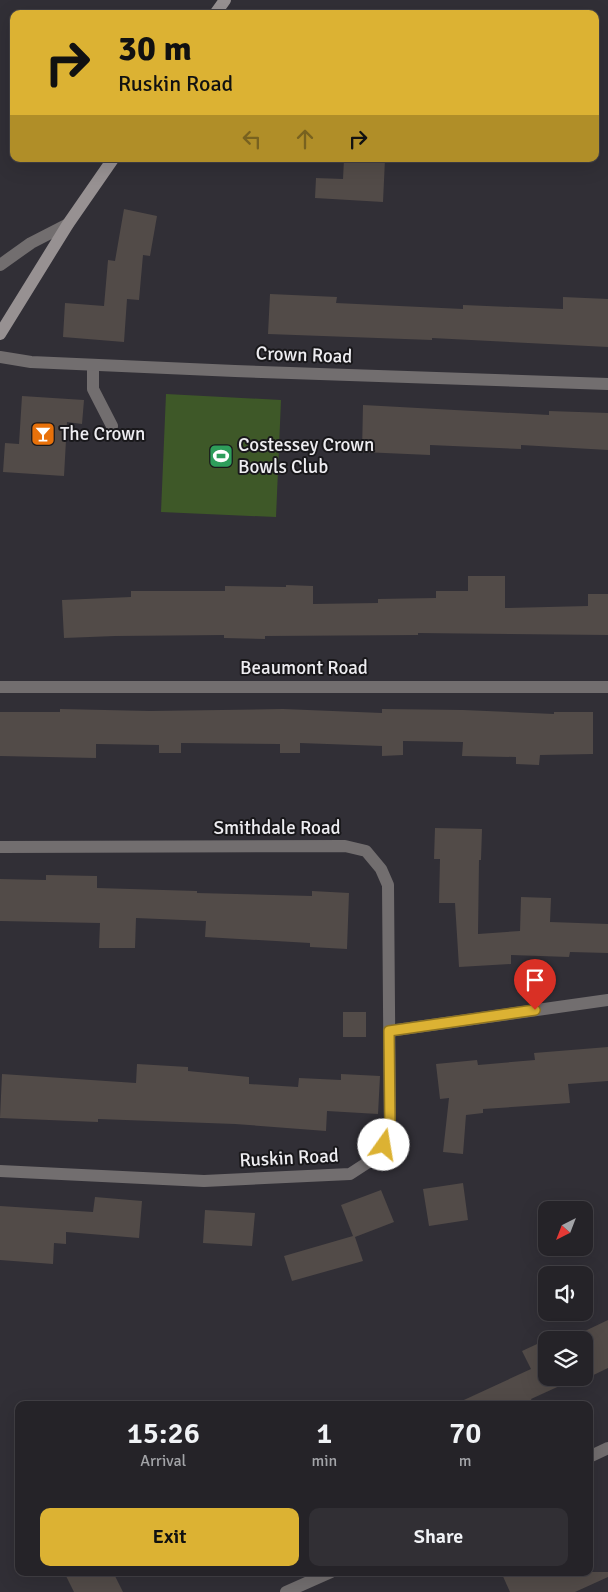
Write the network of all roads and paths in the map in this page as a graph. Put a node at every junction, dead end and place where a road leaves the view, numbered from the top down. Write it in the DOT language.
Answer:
graph roads {
  1 [pos="111,162"];
  2 [pos="68,224"];
  3 [pos="0,265"];
  4 [pos="0,334"];
  5 [pos="0,357"];
  6 [pos="93,365"];
  7 [pos="608,384"];
  8 [pos="112,426"];
  9 [pos="0,687"];
  10 [pos="608,687"];
  11 [pos="0,847"];
  12 [pos="608,1000"];
  13 [pos="389,1031"];
  14 [pos="0,1171"];
  15 [pos="608,1448"];
  16 [pos="593,1455"];
  17 [pos="321,1576"];
  18 [pos="286,1592"];
  1 -- 2 [label="street"];
  2 -- 3 [label="street"];
  2 -- 4 [label="street"];
  5 -- 6 [label="street, Crown Road"];
  6 -- 7 [label="street, Crown Road"];
  6 -- 8 [label="street"];
  9 -- 10 [label="street, Beaumont Road"];
  11 -- 13 [label="street, Smithdale Road"];
  12 -- 13 [label="street"];
  13 -- 14 [label="street, Ruskin Road"];
  15 -- 16 [label="street"];
  17 -- 18 [label="street"];
}
